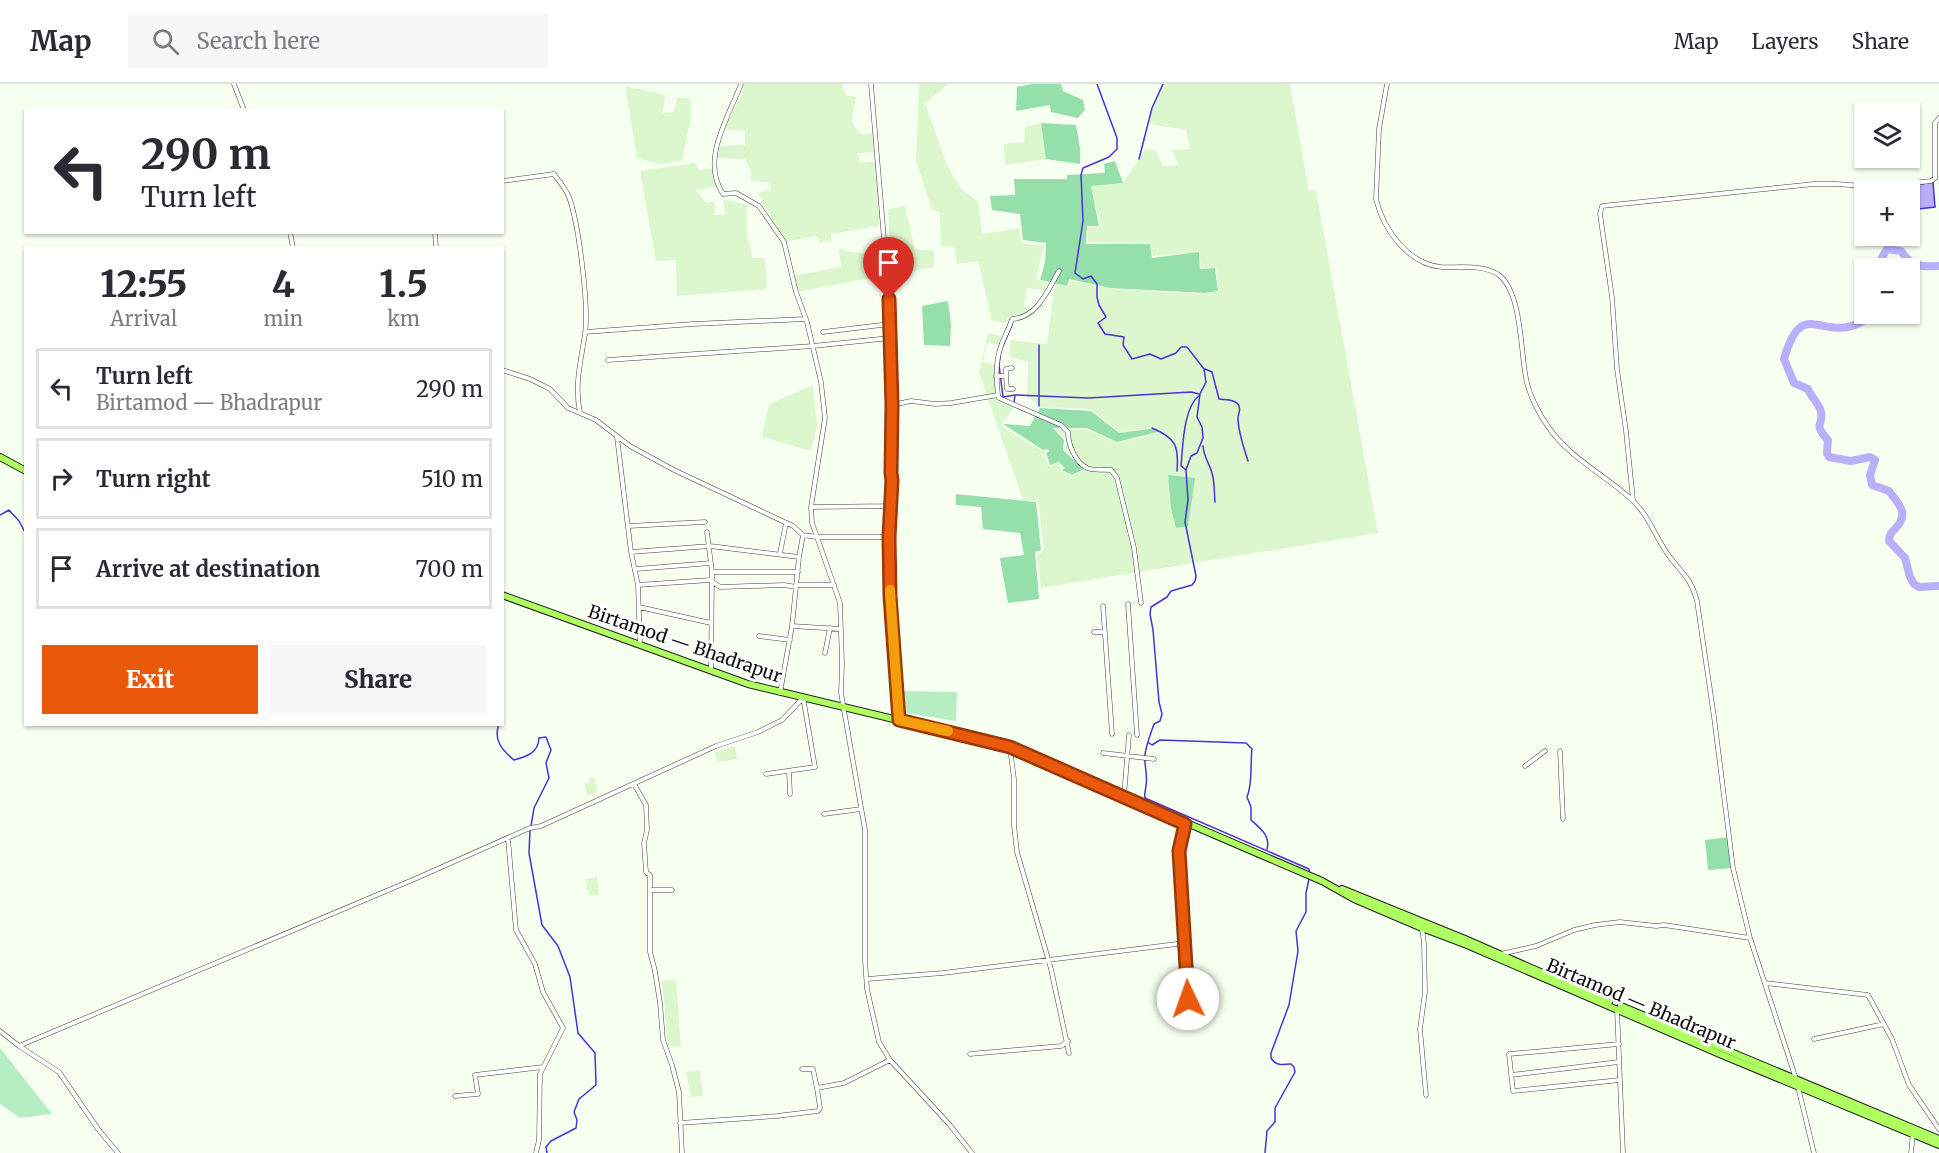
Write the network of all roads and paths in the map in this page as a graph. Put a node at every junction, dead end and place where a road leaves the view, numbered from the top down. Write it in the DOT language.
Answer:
graph roads {
  1 [pos="234,84"];
  2 [pos="741,84"];
  3 [pos="872,84"];
  4 [pos="1387,84"];
  5 [pos="243,108"];
  6 [pos="1939,118"];
  7 [pos="504,181"];
  8 [pos="1059,271"];
  9 [pos="805,319"];
  10 [pos="890,324"];
  11 [pos="585,332"];
  12 [pos="823,332"];
  13 [pos="890,338"];
  14 [pos="813,346"];
  15 [pos="608,360"];
  16 [pos="1012,368"];
  17 [pos="504,371"];
  18 [pos="996,376"];
  19 [pos="1006,376"];
  20 [pos="1013,389"];
  21 [pos="998,395"];
  22 [pos="892,405"];
  23 [pos="580,412"];
  24 [pos="617,437"];
  25 [pos="0,457"];
  26 [pos="24,470"];
  27 [pos="1634,501"];
  28 [pos="891,506"];
  29 [pos="811,507"];
  30 [pos="705,522"];
  31 [pos="786,523"];
  32 [pos="628,526"];
  33 [pos="706,532"];
  34 [pos="803,535"];
  35 [pos="817,537"];
  36 [pos="889,537"];
  37 [pos="710,546"];
  38 [pos="631,552"];
  39 [pos="780,553"];
  40 [pos="799,556"];
  41 [pos="711,563"];
  42 [pos="636,569"];
  43 [pos="711,572"];
  44 [pos="798,572"];
  45 [pos="710,580"];
  46 [pos="639,585"];
  47 [pos="834,585"];
  48 [pos="796,586"];
  49 [pos="504,596"];
  50 [pos="1141,603"];
  51 [pos="1128,604"];
  52 [pos="1103,606"];
  53 [pos="639,607"];
  54 [pos="711,623"];
  55 [pos="792,626"];
  56 [pos="830,628"];
  57 [pos="840,629"];
  58 [pos="1094,632"];
  59 [pos="1105,632"];
  60 [pos="759,636"];
  61 [pos="790,640"];
  62 [pos="640,645"];
  63 [pos="825,653"];
  64 [pos="711,671"];
  65 [pos="780,693"];
  66 [pos="803,697"];
  67 [pos="843,707"];
  68 [pos="899,720"];
  69 [pos="1112,734"];
  70 [pos="1129,735"];
  71 [pos="1137,735"];
  72 [pos="1010,747"];
  73 [pos="1560,751"];
  74 [pos="1545,752"];
  75 [pos="1103,753"];
  76 [pos="1127,756"];
  77 [pos="1154,759"];
  78 [pos="1525,766"];
  79 [pos="789,771"];
  80 [pos="766,774"];
  81 [pos="633,784"];
  82 [pos="790,794"];
  83 [pos="1124,797"];
  84 [pos="861,809"];
  85 [pos="824,814"];
  86 [pos="1563,819"];
  87 [pos="1185,824"];
  88 [pos="507,839"];
  89 [pos="1333,886"];
  90 [pos="650,890"];
  91 [pos="672,890"];
  92 [pos="1422,928"];
  93 [pos="1750,938"];
  94 [pos="1185,943"];
  95 [pos="1498,956"];
  96 [pos="1049,959"];
  97 [pos="866,980"];
  98 [pos="1765,983"];
  99 [pos="1618,1007"];
  100 [pos="1189,1018"];
  101 [pos="1884,1023"];
  102 [pos="0,1031"];
  103 [pos="1814,1039"];
  104 [pos="1068,1041"];
  105 [pos="1619,1044"];
  106 [pos="20,1046"];
  107 [pos="1070,1053"];
  108 [pos="970,1054"];
  109 [pos="890,1060"];
  110 [pos="1619,1062"];
  111 [pos="543,1067"];
  112 [pos="802,1069"];
  113 [pos="1511,1075"];
  114 [pos="1620,1080"];
  115 [pos="1797,1082"];
  116 [pos="817,1088"];
  117 [pos="1426,1095"];
  118 [pos="455,1096"];
  119 [pos="680,1123"];
  120 [pos="1939,1129"];
  121 [pos="1913,1133"];
  122 [pos="1939,1139"];
  123 [pos="1939,1145"];
  124 [pos="118,1153"];
  125 [pos="536,1153"];
  126 [pos="681,1153"];
  127 [pos="972,1153"];
  128 [pos="1623,1153"];
  129 [pos="1814,1153"];
  130 [pos="1911,1153"];
  1 -- 5 [label="street"];
  2 -- 9 [label="street"];
  3 -- 10 [label="street"];
  4 -- 27 [label="street"];
  6 -- 27 [label="street"];
  7 -- 11 [label="street"];
  8 -- 18 [label="street"];
  9 -- 11 [label="street"];
  9 -- 14 [label="street"];
  10 -- 12 [label="street"];
  10 -- 13 [label="street"];
  11 -- 23 [label="street"];
  13 -- 14 [label="street"];
  13 -- 22 [label="street"];
  14 -- 15 [label="street"];
  14 -- 29 [label="street"];
  16 -- 19 [label="street"];
  17 -- 23 [label="street"];
  18 -- 19 [label="street"];
  18 -- 21 [label="street"];
  19 -- 20 [label="street"];
  21 -- 22 [label="street"];
  21 -- 50 [label="street"];
  22 -- 28 [label="street"];
  23 -- 24 [label="street"];
  24 -- 31 [label="street"];
  24 -- 32 [label="street"];
  25 -- 26 [label="main road"];
  27 -- 93 [label="street"];
  28 -- 29 [label="street"];
  28 -- 36 [label="street"];
  29 -- 35 [label="street"];
  30 -- 32 [label="street"];
  31 -- 34 [label="street"];
  31 -- 39 [label="street"];
  32 -- 38 [label="street"];
  33 -- 37 [label="street"];
  34 -- 35 [label="street"];
  34 -- 40 [label="street"];
  35 -- 36 [label="street"];
  35 -- 47 [label="street"];
  36 -- 68 [label="street"];
  37 -- 38 [label="street"];
  37 -- 39 [label="street"];
  37 -- 41 [label="street"];
  38 -- 42 [label="street"];
  39 -- 40 [label="street"];
  40 -- 44 [label="street"];
  41 -- 42 [label="street"];
  41 -- 43 [label="street"];
  42 -- 46 [label="street"];
  43 -- 44 [label="street"];
  43 -- 45 [label="street"];
  44 -- 48 [label="street"];
  45 -- 46 [label="street"];
  45 -- 48 [label="street"];
  45 -- 54 [label="street"];
  46 -- 53 [label="street"];
  47 -- 48 [label="street"];
  47 -- 57 [label="street"];
  48 -- 55 [label="street"];
  49 -- 62 [label="main road, Birtamod — Bhadrapur"];
  51 -- 71 [label="street"];
  52 -- 59 [label="street"];
  53 -- 54 [label="street"];
  53 -- 62 [label="street"];
  54 -- 64 [label="street"];
  55 -- 56 [label="street"];
  55 -- 61 [label="street"];
  56 -- 57 [label="street"];
  56 -- 63 [label="street"];
  57 -- 67 [label="street"];
  58 -- 59 [label="street"];
  59 -- 69 [label="street"];
  60 -- 61 [label="street"];
  61 -- 65 [label="street"];
  62 -- 64 [label="main road, Birtamod — Bhadrapur"];
  64 -- 65 [label="main road, Birtamod — Bhadrapur"];
  65 -- 66 [label="main road, Birtamod — Bhadrapur"];
  66 -- 67 [label="main road, Birtamod — Bhadrapur"];
  66 -- 79 [label="street"];
  66 -- 81 [label="street"];
  67 -- 68 [label="main road, Birtamod — Bhadrapur"];
  67 -- 84 [label="street"];
  68 -- 72 [label="main road, Birtamod — Bhadrapur"];
  70 -- 76 [label="street"];
  72 -- 83 [label="main road, Birtamod — Bhadrapur"];
  72 -- 96 [label="street"];
  73 -- 86 [label="street"];
  74 -- 78 [label="street"];
  75 -- 76 [label="street"];
  76 -- 77 [label="street"];
  76 -- 83 [label="street"];
  79 -- 80 [label="street"];
  79 -- 82 [label="street"];
  81 -- 88 [label="street"];
  81 -- 90 [label="street"];
  83 -- 87 [label="main road, Birtamod — Bhadrapur"];
  84 -- 85 [label="street"];
  84 -- 97 [label="street"];
  87 -- 89 [label="main road, Birtamod — Bhadrapur"];
  87 -- 94 [label="street"];
  88 -- 106 [label="street"];
  88 -- 111 [label="street"];
  89 -- 92 [label="main road, Birtamod — Bhadrapur"];
  89 -- 95 [label="main road, Birtamod — Bhadrapur"];
  90 -- 91 [label="street"];
  90 -- 119 [label="street"];
  92 -- 95 [label="main road, Birtamod — Bhadrapur"];
  92 -- 117 [label="street"];
  93 -- 95 [label="street"];
  93 -- 98 [label="street"];
  94 -- 96 [label="street"];
  94 -- 100 [label="street"];
  95 -- 99 [label="main road, Birtamod — Bhadrapur"];
  96 -- 97 [label="street"];
  96 -- 104 [label="street"];
  97 -- 109 [label="street"];
  98 -- 101 [label="street"];
  98 -- 115 [label="street"];
  99 -- 105 [label="street"];
  99 -- 115 [label="main road, Birtamod — Bhadrapur"];
  101 -- 103 [label="street"];
  101 -- 120 [label="street"];
  102 -- 106 [label="street"];
  104 -- 107 [label="street"];
  104 -- 108 [label="street"];
  105 -- 110 [label="street"];
  105 -- 113 [label="street"];
  106 -- 124 [label="street"];
  109 -- 116 [label="street"];
  109 -- 127 [label="street"];
  110 -- 113 [label="street"];
  110 -- 114 [label="street"];
  111 -- 118 [label="street"];
  111 -- 125 [label="street"];
  112 -- 116 [label="street"];
  113 -- 114 [label="street"];
  114 -- 128 [label="street"];
  115 -- 121 [label="main road, Birtamod — Bhadrapur"];
  115 -- 122 [label="main road, Birtamod — Bhadrapur"];
  115 -- 129 [label="street"];
  116 -- 119 [label="street"];
  119 -- 126 [label="street"];
  121 -- 123 [label="main road, Birtamod — Bhadrapur"];
  121 -- 130 [label="street"];
}
